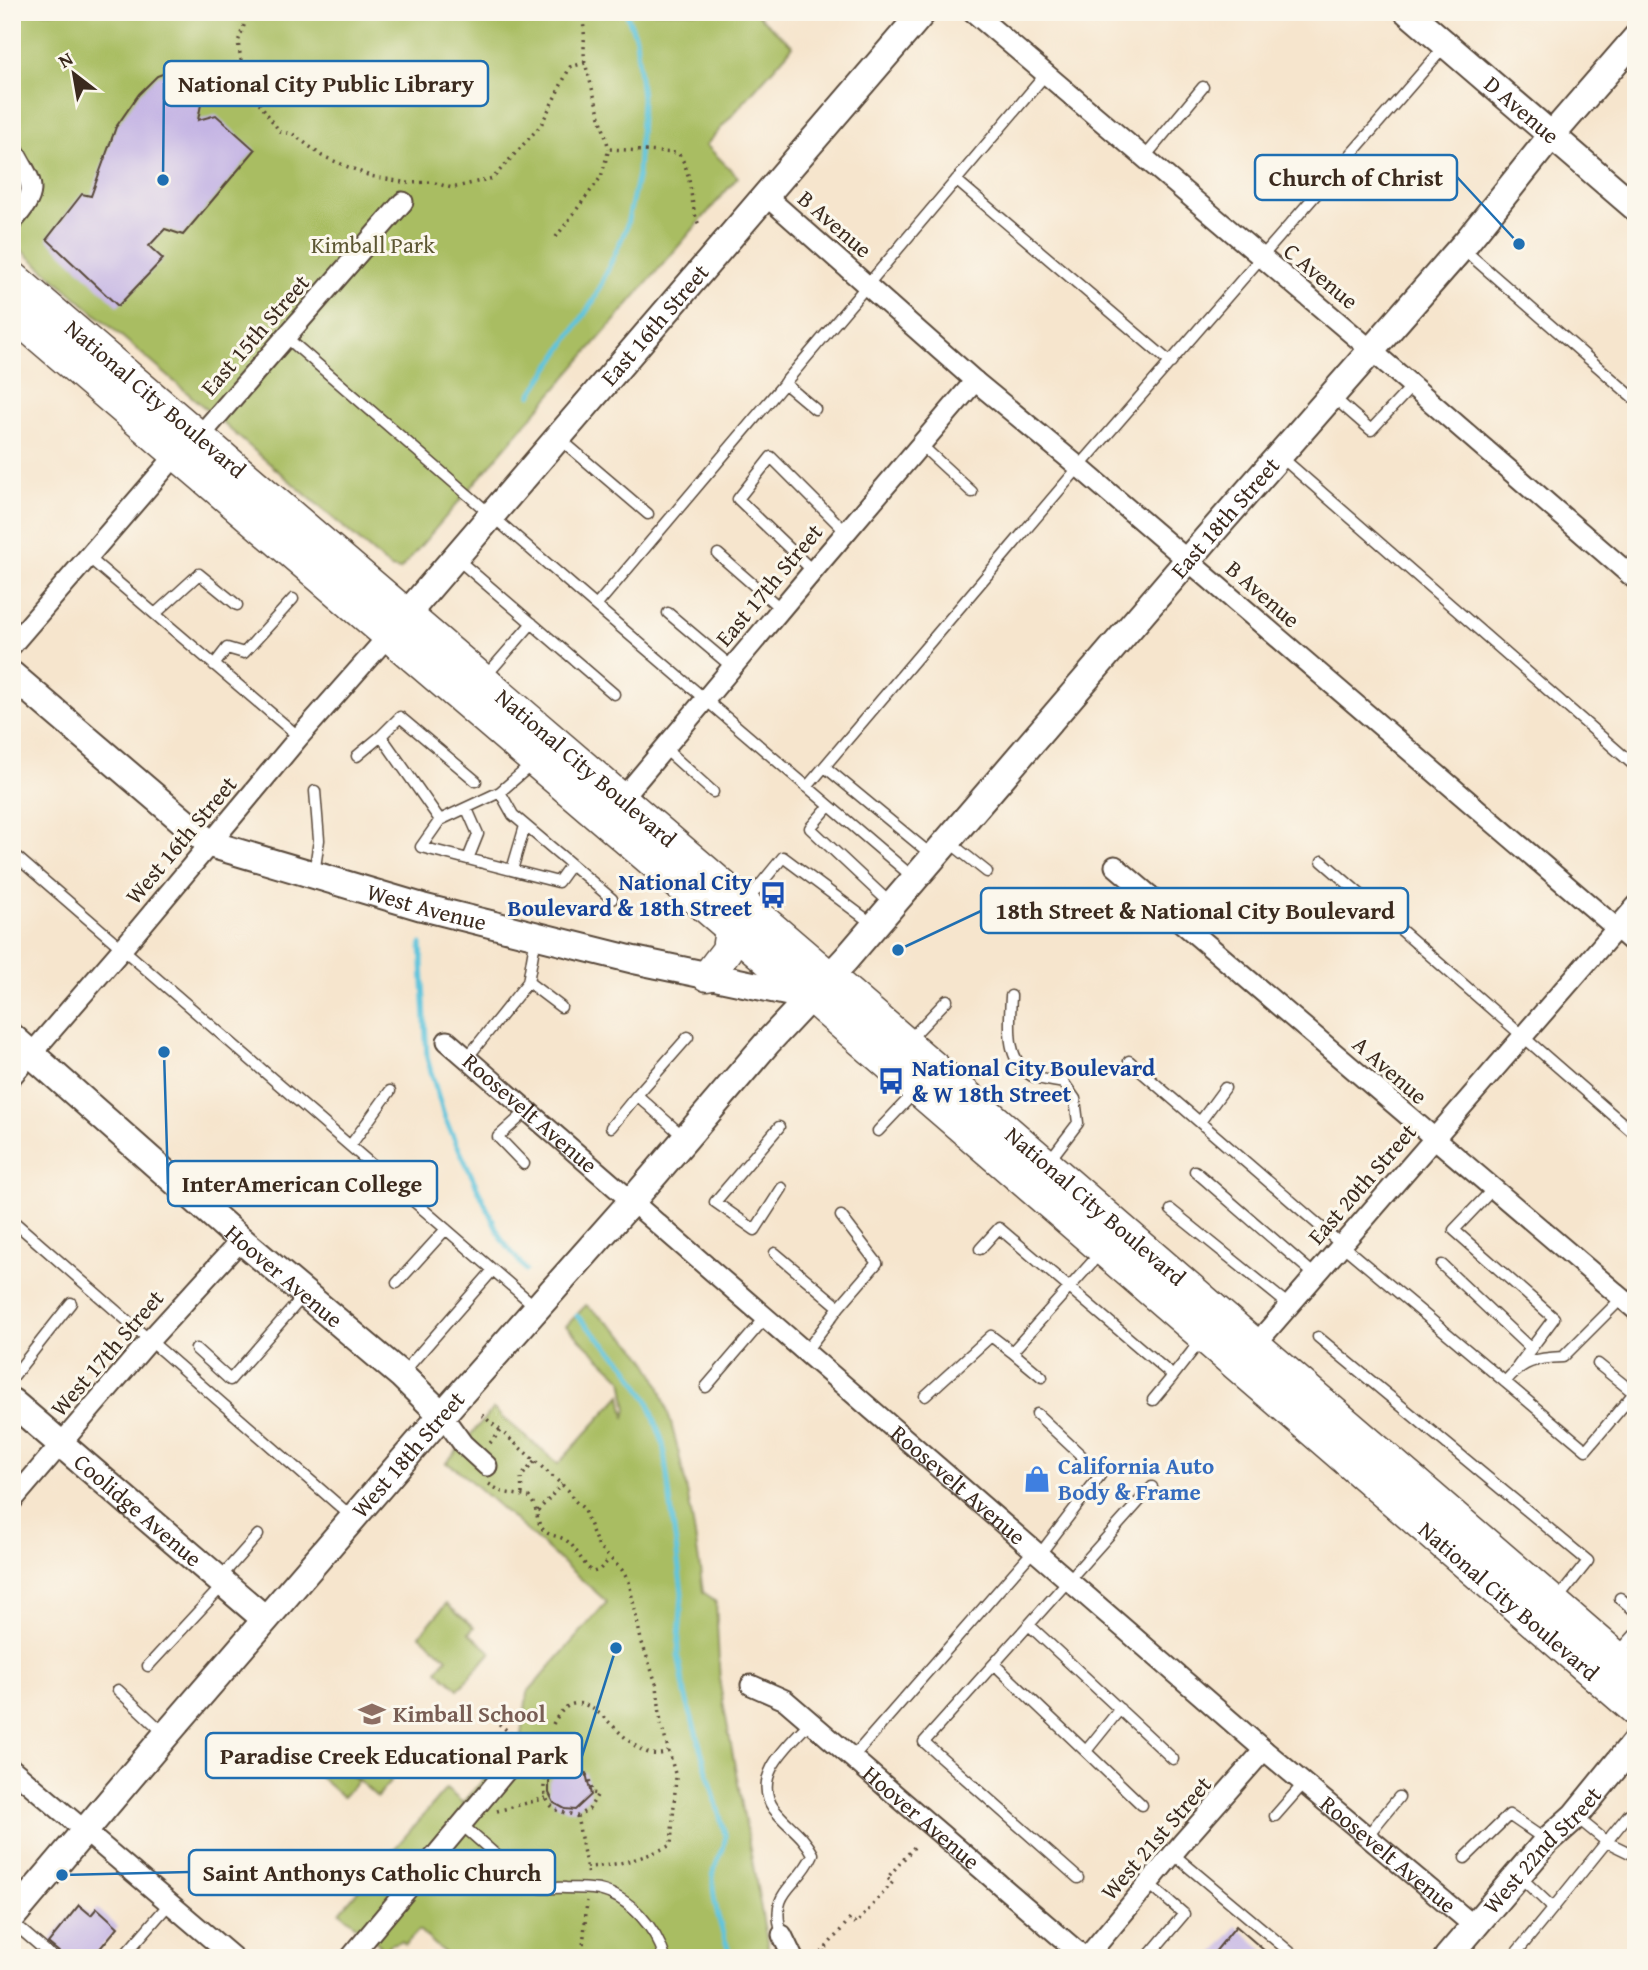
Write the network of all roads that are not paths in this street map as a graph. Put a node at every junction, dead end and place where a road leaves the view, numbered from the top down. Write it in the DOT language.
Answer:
graph roads {
  1 [pos="923,12"];
  2 [pos="973,12"];
  3 [pos="1408,12"];
  4 [pos="1636,38"];
  5 [pos="1447,45"];
  6 [pos="1045,75"];
  7 [pos="1203,87"];
  8 [pos="1560,126"];
  9 [pos="12,147"];
  10 [pos="1144,159"];
  11 [pos="956,180"];
  12 [pos="766,196"];
  13 [pos="403,202"];
  14 [pos="1636,208"];
  15 [pos="12,222"];
  16 [pos="1461,248"];
  17 [pos="1262,259"];
  18 [pos="12,276"];
  19 [pos="867,285"];
  20 [pos="12,314"];
  21 [pos="286,337"];
  22 [pos="1371,351"];
  23 [pos="1171,363"];
  24 [pos="975,382"];
  25 [pos="784,383"];
  26 [pos="1412,386"];
  27 [pos="1331,396"];
  28 [pos="1636,400"];
  29 [pos="815,409"];
  30 [pos="559,437"];
  31 [pos="921,445"];
  32 [pos="188,446"];
  33 [pos="1279,456"];
  34 [pos="1079,467"];
  35 [pos="972,492"];
  36 [pos="648,514"];
  37 [pos="492,515"];
  38 [pos="846,532"];
  39 [pos="718,554"];
  40 [pos="88,557"];
  41 [pos="456,558"];
  42 [pos="1187,561"];
  43 [pos="813,570"];
  44 [pos="1632,570"];
  45 [pos="293,599"];
  46 [pos="237,605"];
  47 [pos="596,606"];
  48 [pos="781,609"];
  49 [pos="668,613"];
  50 [pos="155,614"];
  51 [pos="531,624"];
  52 [pos="397,626"];
  53 [pos="12,645"];
  54 [pos="214,664"];
  55 [pos="732,667"];
  56 [pos="12,675"];
  57 [pos="482,680"];
  58 [pos="614,695"];
  59 [pos="705,700"];
  60 [pos="381,736"];
  61 [pos="299,737"];
  62 [pos="664,748"];
  63 [pos="357,756"];
  64 [pos="534,762"];
  65 [pos="824,767"];
  66 [pos="1636,767"];
  67 [pos="476,781"];
  68 [pos="807,787"];
  69 [pos="315,791"];
  70 [pos="500,792"];
  71 [pos="713,792"];
  72 [pos="829,806"];
  73 [pos="467,809"];
  74 [pos="613,810"];
  75 [pos="440,820"];
  76 [pos="525,826"];
  77 [pos="210,844"];
  78 [pos="941,849"];
  79 [pos="12,853"];
  80 [pos="468,859"];
  81 [pos="1322,861"];
  82 [pos="571,864"];
  83 [pos="1115,866"];
  84 [pos="512,870"];
  85 [pos="987,872"];
  86 [pos="314,875"];
  87 [pos="915,879"];
  88 [pos="612,899"];
  89 [pos="892,905"];
  90 [pos="1636,906"];
  91 [pos="737,917"];
  92 [pos="875,926"];
  93 [pos="1617,928"];
  94 [pos="536,936"];
  95 [pos="1636,944"];
  96 [pos="123,948"];
  97 [pos="707,976"];
  98 [pos="528,982"];
  99 [pos="820,987"];
  100 [pos="1011,996"];
  101 [pos="947,1000"];
  102 [pos="561,1007"];
  103 [pos="688,1037"];
  104 [pos="1523,1037"];
  105 [pos="447,1041"];
  106 [pos="906,1043"];
  107 [pos="22,1045"];
  108 [pos="467,1058"];
  109 [pos="1129,1061"];
  110 [pos="12,1076"];
  111 [pos="1225,1088"];
  112 [pos="917,1090"];
  113 [pos="390,1091"];
  114 [pos="637,1095"];
  115 [pos="528,1110"];
  116 [pos="1200,1122"];
  117 [pos="611,1127"];
  118 [pos="779,1127"];
  119 [pos="878,1131"];
  120 [pos="1636,1135"];
  121 [pos="685,1139"];
  122 [pos="1433,1139"];
  123 [pos="350,1146"];
  124 [pos="524,1164"];
  125 [pos="1047,1165"];
  126 [pos="1195,1171"];
  127 [pos="782,1188"];
  128 [pos="1493,1189"];
  129 [pos="632,1200"];
  130 [pos="1171,1210"];
  131 [pos="841,1216"];
  132 [pos="12,1220"];
  133 [pos="446,1230"];
  134 [pos="241,1240"];
  135 [pos="1343,1245"];
  136 [pos="980,1249"];
  137 [pos="1102,1251"];
  138 [pos="775,1253"];
  139 [pos="1442,1265"];
  140 [pos="493,1270"];
  141 [pos="1316,1276"];
  142 [pos="397,1283"];
  143 [pos="1069,1288"];
  144 [pos="305,1293"];
  145 [pos="1630,1301"];
  146 [pos="71,1303"];
  147 [pos="1290,1306"];
  148 [pos="839,1307"];
  149 [pos="537,1308"];
  150 [pos="766,1317"];
  151 [pos="1318,1337"];
  152 [pos="1203,1338"];
  153 [pos="149,1341"];
  154 [pos="1255,1345"];
  155 [pos="196,1349"];
  156 [pos="1531,1349"];
  157 [pos="806,1351"];
  158 [pos="1012,1352"];
  159 [pos="1598,1364"];
  160 [pos="1518,1366"];
  161 [pos="1236,1367"];
  162 [pos="401,1375"];
  163 [pos="1173,1376"];
  164 [pos="1042,1377"];
  165 [pos="12,1378"];
  166 [pos="1505,1382"];
  167 [pos="706,1387"];
  168 [pos="925,1396"];
  169 [pos="1153,1400"];
  170 [pos="12,1402"];
  171 [pos="1037,1414"];
  172 [pos="442,1415"];
  173 [pos="60,1445"];
  174 [pos="482,1467"];
  175 [pos="1152,1487"];
  176 [pos="12,1501"];
  177 [pos="353,1518"];
  178 [pos="258,1535"];
  179 [pos="1037,1552"];
  180 [pos="1070,1580"];
  181 [pos="222,1581"];
  182 [pos="1620,1598"];
  183 [pos="1555,1603"];
  184 [pos="1636,1612"];
  185 [pos="265,1619"];
  186 [pos="1029,1625"];
  187 [pos="1636,1633"];
  188 [pos="994,1664"];
  189 [pos="1626,1664"];
  190 [pos="148,1666"];
  191 [pos="751,1685"];
  192 [pos="118,1690"];
  193 [pos="1120,1709"];
  194 [pos="1636,1710"];
  195 [pos="810,1722"];
  196 [pos="166,1735"];
  197 [pos="1636,1741"];
  198 [pos="526,1747"];
  199 [pos="1264,1750"];
  200 [pos="1086,1751"];
  201 [pos="852,1758"];
  202 [pos="1173,1759"];
  203 [pos="12,1769"];
  204 [pos="1304,1783"];
  205 [pos="1399,1797"];
  206 [pos="1142,1805"];
  207 [pos="1636,1811"];
  208 [pos="1275,1816"];
  209 [pos="1575,1816"];
  210 [pos="462,1825"];
  211 [pos="85,1833"];
  212 [pos="1367,1836"];
  213 [pos="1547,1841"];
  214 [pos="1607,1842"];
  215 [pos="1172,1854"];
  216 [pos="1636,1856"];
  217 [pos="1465,1858"];
  218 [pos="1518,1875"];
  219 [pos="1078,1878"];
  220 [pos="1149,1883"];
  221 [pos="169,1904"];
  222 [pos="1553,1908"];
  223 [pos="12,1919"];
  224 [pos="1474,1926"];
  225 [pos="782,1935"];
  226 [pos="1150,1954"];
  227 [pos="54,1958"];
  228 [pos="122,1958"];
  229 [pos="234,1958"];
  230 [pos="349,1958"];
  231 [pos="665,1958"];
  232 [pos="793,1958"];
  233 [pos="1086,1958"];
  234 [pos="1297,1958"];
  235 [pos="1447,1958"];
  236 [pos="1512,1958"];
  1 -- 12 [label="street, East 16th Street"];
  2 -- 6 [label="street, C Avenue"];
  3 -- 5 [label="street, D Avenue"];
  4 -- 8 [label="street, East 18th Street"];
  5 -- 8 [label="street, D Avenue"];
  5 -- 17 [label="lane"];
  6 -- 10 [label="street, C Avenue"];
  6 -- 11 [label="lane"];
  7 -- 10 [label="lane"];
  8 -- 14 [label="street, D Avenue"];
  8 -- 16 [label="street, East 18th Street"];
  9 -- 15 [label="street"];
  10 -- 17 [label="street, C Avenue"];
  11 -- 19 [label="lane"];
  11 -- 23 [label="lane"];
  12 -- 19 [label="street, B Avenue"];
  12 -- 30 [label="street, East 16th Street"];
  13 -- 21 [label="street, East 15th Street"];
  16 -- 22 [label="street, East 18th Street"];
  16 -- 28 [label="lane"];
  17 -- 22 [label="street, C Avenue"];
  17 -- 23 [label="lane"];
  18 -- 32 [label="main road, National City Boulevard"];
  19 -- 24 [label="street, B Avenue"];
  19 -- 25 [label="lane"];
  20 -- 32 [label="main road, National City Boulevard"];
  21 -- 32 [label="street, East 15th Street"];
  21 -- 37 [label="lane"];
  22 -- 26 [label="street, C Avenue"];
  22 -- 27 [label="street, East 18th Street"];
  23 -- 34 [label="lane"];
  24 -- 31 [label="street, East 17th Street"];
  24 -- 34 [label="street, B Avenue"];
  25 -- 29 [label="lane"];
  25 -- 47 [label="lane"];
  26 -- 27 [label="lane"];
  26 -- 44 [label="street, C Avenue"];
  27 -- 33 [label="street, East 18th Street"];
  30 -- 36 [label="lane"];
  30 -- 37 [label="street, East 16th Street"];
  31 -- 35 [label="lane"];
  31 -- 38 [label="street, East 17th Street"];
  32 -- 40 [label="street, East 15th Street"];
  32 -- 52 [label="main road, National City Boulevard"];
  33 -- 42 [label="street, East 18th Street"];
  33 -- 66 [label="lane"];
  34 -- 42 [label="street, B Avenue"];
  34 -- 65 [label="lane"];
  37 -- 41 [label="street, East 16th Street"];
  37 -- 47 [label="lane"];
  38 -- 43 [label="street, East 17th Street"];
  38 -- 43 [label="lane"];
  39 -- 48 [label="lane"];
  40 -- 50 [label="lane"];
  40 -- 53 [label="street, East 15th Street"];
  41 -- 51 [label="lane"];
  41 -- 52 [label="street, East 16th Street"];
  42 -- 78 [label="street, East 18th Street"];
  42 -- 93 [label="street, B Avenue"];
  43 -- 48 [label="street, East 17th Street"];
  45 -- 54 [label="lane"];
  46 -- 50 [label="lane"];
  47 -- 59 [label="lane"];
  48 -- 55 [label="street, East 17th Street"];
  49 -- 55 [label="lane"];
  50 -- 54 [label="lane"];
  51 -- 57 [label="lane"];
  51 -- 58 [label="lane"];
  52 -- 57 [label="main road, National City Boulevard"];
  52 -- 61 [label="street, West 16th Street"];
  52 -- 64 [label="main road, National City Boulevard"];
  54 -- 61 [label="lane"];
  55 -- 59 [label="street, East 17th Street"];
  56 -- 77 [label="street"];
  57 -- 74 [label="main road, National City Boulevard"];
  59 -- 62 [label="street, East 17th Street"];
  59 -- 68 [label="lane"];
  60 -- 63 [label="lane"];
  60 -- 67 [label="lane"];
  60 -- 75 [label="lane"];
  61 -- 77 [label="street, West 16th Street"];
  62 -- 71 [label="lane"];
  62 -- 74 [label="street, East 17th Street"];
  64 -- 70 [label="lane"];
  64 -- 74 [label="main road, National City Boulevard"];
  65 -- 68 [label="lane"];
  65 -- 78 [label="lane"];
  68 -- 72 [label="lane"];
  69 -- 86 [label="lane"];
  70 -- 73 [label="lane"];
  70 -- 76 [label="lane"];
  72 -- 87 [label="lane"];
  72 -- 89 [label="lane"];
  73 -- 75 [label="lane"];
  73 -- 80 [label="lane"];
  74 -- 91 [label="main road, National City Boulevard"];
  75 -- 80 [label="lane"];
  76 -- 82 [label="lane"];
  76 -- 84 [label="lane"];
  77 -- 86 [label="street, West Avenue"];
  77 -- 96 [label="street, West 16th Street"];
  78 -- 85 [label="lane"];
  78 -- 87 [label="street, East 18th Street"];
  79 -- 96 [label="lane"];
  80 -- 84 [label="lane"];
  81 -- 104 [label="lane"];
  82 -- 84 [label="lane"];
  82 -- 88 [label="lane"];
  83 -- 122 [label="street, A Avenue"];
  86 -- 94 [label="street, West Avenue"];
  87 -- 89 [label="street, East 18th Street"];
  89 -- 92 [label="street, East 18th Street"];
  90 -- 93 [label="street, East 20th Street"];
  91 -- 92 [label="lane"];
  91 -- 97 [label="main road"];
  91 -- 99 [label="main road, National City Boulevard"];
  92 -- 99 [label="street, East 18th Street"];
  93 -- 95 [label="street, B Avenue"];
  93 -- 104 [label="street, East 20th Street"];
  94 -- 97 [label="street, West Avenue"];
  94 -- 98 [label="lane"];
  96 -- 107 [label="street, West 16th Street"];
  96 -- 123 [label="lane"];
  97 -- 99 [label="street, West Avenue"];
  98 -- 102 [label="lane"];
  98 -- 108 [label="lane"];
  99 -- 106 [label="main road, National City Boulevard"];
  99 -- 112 [label="main road, National City Boulevard"];
  99 -- 121 [label="street, West 18th Street"];
  100 -- 125 [label="lane"];
  101 -- 106 [label="lane"];
  103 -- 114 [label="lane"];
  104 -- 120 [label="lane"];
  104 -- 122 [label="street, East 20th Street"];
  105 -- 108 [label="street, Roosevelt Avenue"];
  106 -- 125 [label="main road, National City Boulevard"];
  107 -- 110 [label="street, West 16th Street"];
  107 -- 134 [label="street, Hoover Avenue"];
  108 -- 115 [label="street, Roosevelt Avenue"];
  109 -- 116 [label="lane"];
  111 -- 116 [label="lane"];
  112 -- 119 [label="lane"];
  112 -- 137 [label="main road, National City Boulevard"];
  113 -- 123 [label="lane"];
  114 -- 117 [label="lane"];
  114 -- 121 [label="lane"];
  115 -- 124 [label="lane"];
  115 -- 129 [label="street, Roosevelt Avenue"];
  116 -- 135 [label="lane"];
  118 -- 127 [label="lane"];
  121 -- 129 [label="street, West 18th Street"];
  122 -- 128 [label="street, A Avenue"];
  122 -- 135 [label="street, East 20th Street"];
  123 -- 133 [label="lane"];
  125 -- 154 [label="main road, National City Boulevard"];
  126 -- 141 [label="lane"];
  128 -- 145 [label="street, A Avenue"];
  128 -- 156 [label="lane"];
  129 -- 149 [label="street, West 18th Street"];
  129 -- 150 [label="street, Roosevelt Avenue"];
  130 -- 147 [label="lane"];
  131 -- 148 [label="lane"];
  132 -- 153 [label="lane"];
  133 -- 140 [label="lane"];
  133 -- 142 [label="lane"];
  134 -- 144 [label="street, Hoover Avenue"];
  134 -- 153 [label="street, West 17th Street"];
  135 -- 141 [label="street, East 20th Street"];
  135 -- 166 [label="lane"];
  136 -- 143 [label="lane"];
  137 -- 143 [label="lane"];
  137 -- 152 [label="main road, National City Boulevard"];
  138 -- 148 [label="lane"];
  139 -- 156 [label="lane"];
  140 -- 149 [label="lane"];
  140 -- 162 [label="lane"];
  141 -- 147 [label="street, East 20th Street"];
  143 -- 158 [label="lane"];
  143 -- 163 [label="lane"];
  144 -- 155 [label="lane"];
  144 -- 162 [label="street, Hoover Avenue"];
  145 -- 160 [label="lane"];
  146 -- 165 [label="lane"];
  147 -- 154 [label="street, East 20th Street"];
  148 -- 157 [label="lane"];
  149 -- 172 [label="street, West 18th Street"];
  150 -- 157 [label="street, Roosevelt Avenue"];
  150 -- 167 [label="lane"];
  151 -- 183 [label="lane"];
  152 -- 161 [label="main road, National City Boulevard"];
  152 -- 163 [label="lane"];
  153 -- 173 [label="street, West 17th Street"];
  153 -- 177 [label="lane"];
  154 -- 161 [label="street, East 20th Street"];
  154 -- 183 [label="main road, National City Boulevard"];
  156 -- 160 [label="lane"];
  157 -- 179 [label="street, Roosevelt Avenue"];
  158 -- 164 [label="lane"];
  158 -- 168 [label="lane"];
  159 -- 166 [label="lane"];
  160 -- 166 [label="lane"];
  161 -- 194 [label="main road, National City Boulevard"];
  162 -- 172 [label="street, Hoover Avenue"];
  163 -- 169 [label="lane"];
  170 -- 173 [label="street, Coolidge Avenue"];
  171 -- 179 [label="lane"];
  172 -- 174 [label="street, Hoover Avenue"];
  172 -- 177 [label="street, West 18th Street"];
  173 -- 176 [label="street, West 17th Street"];
  173 -- 181 [label="street, Coolidge Avenue"];
  175 -- 180 [label="lane"];
  177 -- 185 [label="street, West 18th Street"];
  178 -- 181 [label="lane"];
  179 -- 180 [label="street, Roosevelt Avenue"];
  179 -- 201 [label="lane"];
  180 -- 186 [label="lane"];
  180 -- 199 [label="street, Roosevelt Avenue"];
  181 -- 185 [label="street, Coolidge Avenue"];
  181 -- 190 [label="lane"];
  182 -- 184 [label="lane"];
  183 -- 189 [label="main road, National City Boulevard"];
  185 -- 196 [label="street, West 18th Street"];
  186 -- 188 [label="lane"];
  186 -- 193 [label="lane"];
  187 -- 189 [label="lane"];
  188 -- 200 [label="lane"];
  188 -- 219 [label="lane"];
  191 -- 195 [label="street, Hoover Avenue"];
  192 -- 196 [label="lane"];
  193 -- 200 [label="lane"];
  193 -- 202 [label="lane"];
  195 -- 201 [label="street, Hoover Avenue"];
  195 -- 225 [label="lane"];
  196 -- 211 [label="street, West 18th Street"];
  197 -- 209 [label="street, West 22nd Street"];
  198 -- 210 [label="street"];
  199 -- 204 [label="street, Roosevelt Avenue"];
  199 -- 215 [label="street, West 21st Street"];
  200 -- 206 [label="lane"];
  201 -- 233 [label="street, Hoover Avenue"];
  203 -- 211 [label="street"];
  204 -- 208 [label="lane"];
  204 -- 212 [label="street, Roosevelt Avenue"];
  205 -- 212 [label="lane"];
  207 -- 214 [label="lane"];
  209 -- 213 [label="street, West 22nd Street"];
  209 -- 214 [label="lane"];
  210 -- 230 [label="street"];
  210 -- 231 [label="lane"];
  211 -- 221 [label="street"];
  211 -- 223 [label="street, West 18th Street"];
  212 -- 224 [label="street, Roosevelt Avenue"];
  213 -- 217 [label="lane"];
  213 -- 218 [label="street, West 22nd Street"];
  214 -- 216 [label="lane"];
  214 -- 222 [label="lane"];
  215 -- 220 [label="street, West 21st Street"];
  215 -- 234 [label="lane"];
  218 -- 222 [label="lane"];
  218 -- 224 [label="street, West 22nd Street"];
  220 -- 226 [label="lane"];
  220 -- 233 [label="street, West 21st Street"];
  221 -- 228 [label="lane"];
  221 -- 229 [label="street"];
  222 -- 236 [label="lane"];
  223 -- 227 [label="lane"];
  224 -- 235 [label="street, West 22nd Street"];
  225 -- 232 [label="street"];
}
